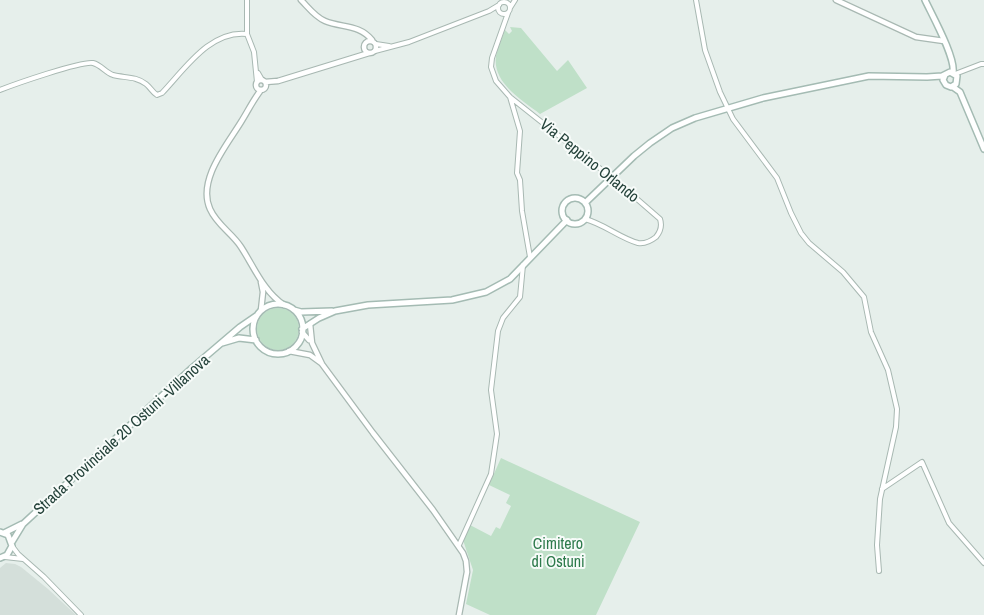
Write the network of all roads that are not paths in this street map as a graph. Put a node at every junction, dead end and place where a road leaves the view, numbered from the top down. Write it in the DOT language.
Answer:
graph roads {
  1 [pos="247,0"];
  2 [pos="301,0"];
  3 [pos="515,0"];
  4 [pos="696,0"];
  5 [pos="836,0"];
  6 [pos="925,0"];
  7 [pos="506,1"];
  8 [pos="500,5"];
  9 [pos="510,8"];
  10 [pos="489,11"];
  11 [pos="504,13"];
  12 [pos="362,32"];
  13 [pos="247,34"];
  14 [pos="944,41"];
  15 [pos="374,42"];
  16 [pos="365,46"];
  17 [pos="394,46"];
  18 [pos="372,52"];
  19 [pos="357,57"];
  20 [pos="984,64"];
  21 [pos="257,71"];
  22 [pos="950,74"];
  23 [pos="927,77"];
  24 [pos="958,81"];
  25 [pos="944,83"];
  26 [pos="256,84"];
  27 [pos="263,85"];
  28 [pos="952,87"];
  29 [pos="0,90"];
  30 [pos="510,97"];
  31 [pos="252,102"];
  32 [pos="967,105"];
  33 [pos="729,108"];
  34 [pos="984,148"];
  35 [pos="585,203"];
  36 [pos="585,219"];
  37 [pos="567,220"];
  38 [pos="530,257"];
  39 [pos="523,265"];
  40 [pos="259,276"];
  41 [pos="284,305"];
  42 [pos="261,310"];
  43 [pos="294,310"];
  44 [pos="335,311"];
  45 [pos="256,316"];
  46 [pos="310,324"];
  47 [pos="302,330"];
  48 [pos="256,340"];
  49 [pos="312,343"];
  50 [pos="220,344"];
  51 [pos="289,351"];
  52 [pos="322,364"];
  53 [pos="882,489"];
  54 [pos="23,524"];
  55 [pos="2,532"];
  56 [pos="12,544"];
  57 [pos="459,545"];
  58 [pos="2,558"];
  59 [pos="23,559"];
  60 [pos="984,563"];
  61 [pos="879,571"];
  62 [pos="81,615"];
  63 [pos="459,615"];
  1 -- 13 [label="street"];
  2 -- 12 [label="street"];
  3 -- 9 [label="street"];
  4 -- 33 [label="street"];
  5 -- 14 [label="street"];
  6 -- 14 [label="main road"];
  7 -- 8 [label="street"];
  7 -- 9 [label="street"];
  8 -- 10 [label="street"];
  8 -- 11 [label="street"];
  9 -- 11 [label="street, Via Peppino Orlando"];
  10 -- 11 [label="street"];
  10 -- 17 [label="street"];
  11 -- 30 [label="street, Via Peppino Orlando"];
  12 -- 15 [label="street"];
  12 -- 16 [label="street"];
  13 -- 21 [label="street"];
  13 -- 29 [label="street"];
  14 -- 22 [label="main road"];
  15 -- 16 [label="street"];
  15 -- 17 [label="street"];
  15 -- 18 [label="street"];
  16 -- 18 [label="street"];
  16 -- 19 [label="street"];
  17 -- 18 [label="street"];
  18 -- 19 [label="street"];
  19 -- 27 [label="street"];
  20 -- 22 [label="street"];
  21 -- 26 [label="street"];
  21 -- 27 [label="street"];
  22 -- 23 [label="main road"];
  22 -- 24 [label="main road"];
  22 -- 25 [label="main road"];
  23 -- 25 [label="main road"];
  23 -- 33 [label="main road"];
  24 -- 28 [label="main road"];
  24 -- 32 [label="main road"];
  25 -- 28 [label="main road"];
  26 -- 27 [label="street"];
  26 -- 27 [label="street"];
  26 -- 31 [label="street"];
  27 -- 31 [label="street"];
  28 -- 32 [label="main road"];
  30 -- 36 [label="street, Via Peppino Orlando, bridge"];
  30 -- 38 [label="street"];
  31 -- 40 [label="street"];
  32 -- 34 [label="main road"];
  33 -- 35 [label="main road"];
  33 -- 53 [label="street"];
  35 -- 36 [label="main road"];
  35 -- 37 [label="main road"];
  36 -- 37 [label="main road"];
  37 -- 38 [label="main road"];
  38 -- 39 [label="main road"];
  39 -- 44 [label="main road"];
  39 -- 57 [label="street"];
  40 -- 41 [label="street"];
  40 -- 42 [label="street"];
  41 -- 42 [label="main road"];
  41 -- 43 [label="main road"];
  42 -- 45 [label="main road"];
  43 -- 44 [label="main road"];
  43 -- 47 [label="main road"];
  44 -- 46 [label="main road"];
  45 -- 48 [label="main road"];
  45 -- 50 [label="main road, Strada Provinciale 20 Ostuni -Villanova"];
  46 -- 47 [label="main road"];
  46 -- 49 [label="street"];
  47 -- 49 [label="street"];
  47 -- 51 [label="main road"];
  48 -- 50 [label="main road"];
  48 -- 51 [label="main road"];
  49 -- 52 [label="street"];
  50 -- 54 [label="main road, Strada Provinciale 20 Ostuni -Villanova"];
  51 -- 52 [label="street"];
  52 -- 57 [label="street"];
  53 -- 60 [label="street"];
  53 -- 61 [label="street"];
  54 -- 55 [label="main road, Strada Provinciale 20 Ostuni -Villanova"];
  54 -- 56 [label="main road, Strada Provinciale 20 Ostuni -Villanova"];
  55 -- 56 [label="main road, Strada Provinciale 20 Ostuni -Villanova"];
  56 -- 58 [label="main road, Strada Provinciale 20 Ostuni -Villanova"];
  56 -- 59 [label="street"];
  57 -- 63 [label="street"];
  58 -- 59 [label="street"];
  59 -- 62 [label="street"];
}
